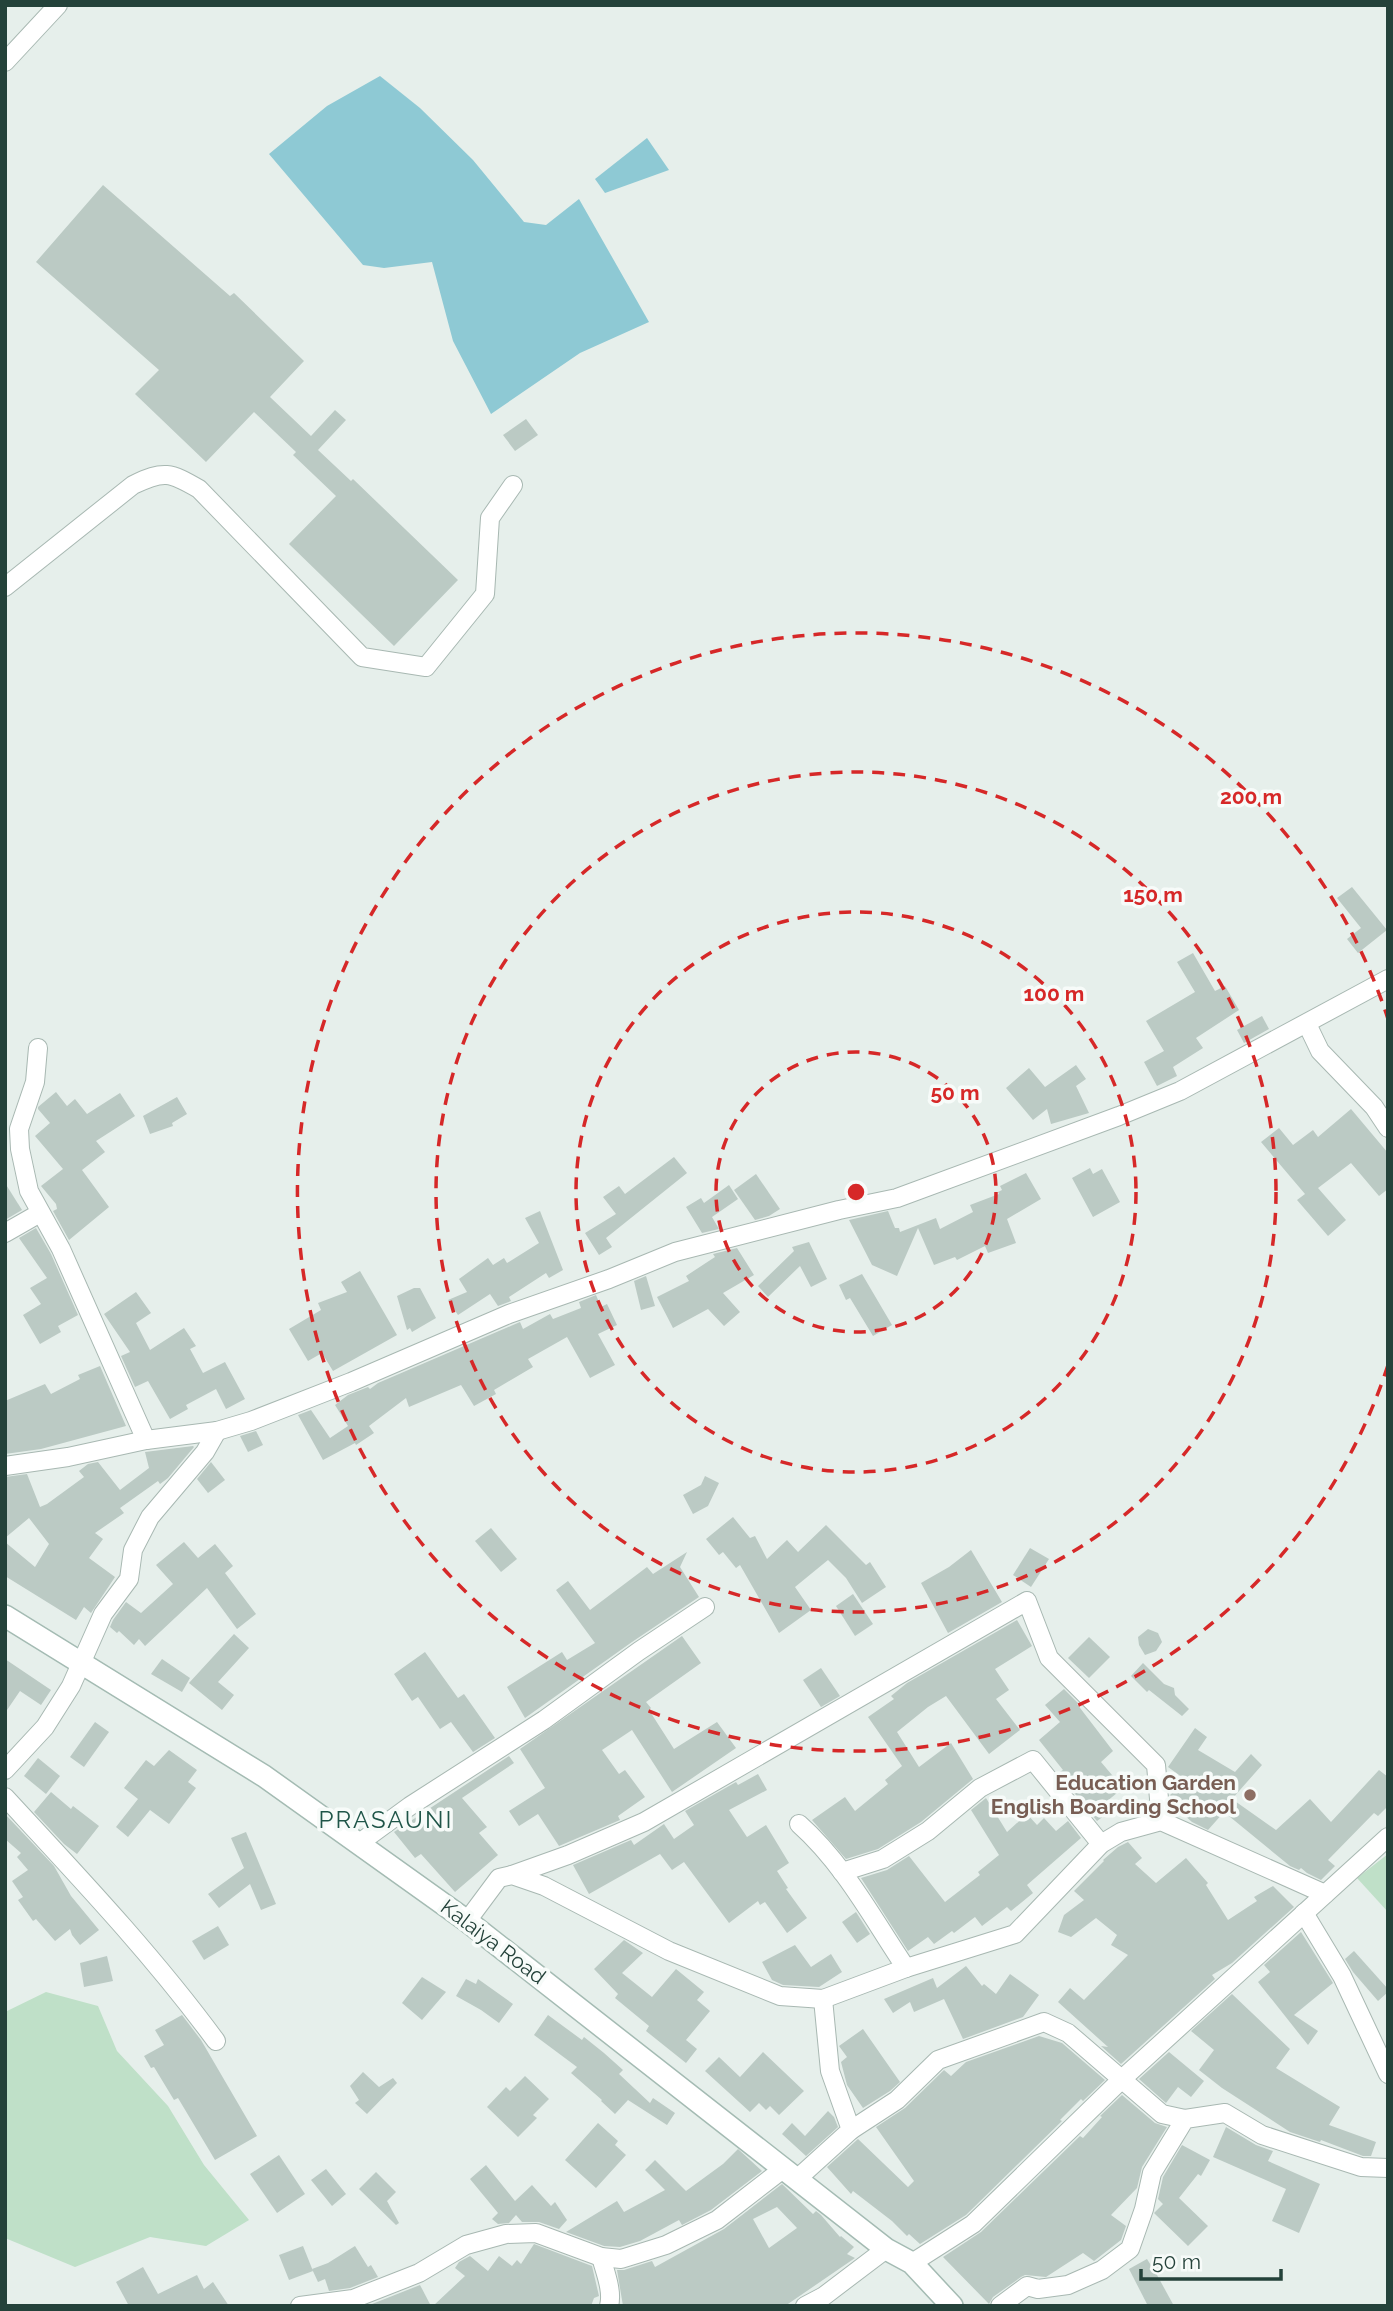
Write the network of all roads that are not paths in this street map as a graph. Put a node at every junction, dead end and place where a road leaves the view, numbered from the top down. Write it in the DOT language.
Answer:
graph roads {
  1 [pos="58,5"];
  2 [pos="5,62"];
  3 [pos="513,485"];
  4 [pos="5,587"];
  5 [pos="1388,979"];
  6 [pos="1307,1024"];
  7 [pos="38,1048"];
  8 [pos="1388,1129"];
  9 [pos="40,1213"];
  10 [pos="5,1233"];
  11 [pos="217,1432"];
  12 [pos="146,1440"];
  13 [pos="5,1466"];
  14 [pos="705,1607"];
  15 [pos="5,1616"];
  16 [pos="82,1662"];
  17 [pos="5,1770"];
  18 [pos="5,1797"];
  19 [pos="1161,1821"];
  20 [pos="799,1824"];
  21 [pos="1388,1837"];
  22 [pos="358,1844"];
  23 [pos="1101,1844"];
  24 [pos="842,1872"];
  25 [pos="512,1875"];
  26 [pos="1325,1894"];
  27 [pos="1304,1913"];
  28 [pos="467,1921"];
  29 [pos="906,1968"];
  30 [pos="823,1999"];
  31 [pos="216,2040"];
  32 [pos="1388,2074"];
  33 [pos="1122,2079"];
  34 [pos="1185,2119"];
  35 [pos="851,2130"];
  36 [pos="1388,2168"];
  37 [pos="790,2174"];
  38 [pos="886,2249"];
  39 [pos="601,2258"];
  40 [pos="912,2263"];
  41 [pos="300,2306"];
  42 [pos="609,2306"];
  43 [pos="805,2306"];
  44 [pos="952,2306"];
  45 [pos="1000,2306"];
  1 -- 2 [label="street"];
  3 -- 4 [label="street"];
  5 -- 6 [label="street"];
  6 -- 8 [label="street"];
  6 -- 11 [label="street"];
  7 -- 9 [label="street"];
  9 -- 10 [label="street"];
  9 -- 12 [label="street"];
  11 -- 12 [label="street"];
  11 -- 16 [label="street"];
  12 -- 13 [label="street"];
  14 -- 22 [label="street"];
  15 -- 16 [label="main road, Kalaiya Road"];
  16 -- 17 [label="street"];
  16 -- 22 [label="main road, Kalaiya Road"];
  18 -- 31 [label="street"];
  19 -- 23 [label="street"];
  19 -- 25 [label="street"];
  19 -- 26 [label="street"];
  20 -- 24 [label="street"];
  21 -- 26 [label="street"];
  22 -- 28 [label="main road, Kalaiya Road"];
  23 -- 24 [label="street"];
  23 -- 29 [label="street"];
  24 -- 29 [label="street"];
  25 -- 28 [label="street"];
  25 -- 30 [label="street"];
  26 -- 27 [label="street"];
  27 -- 32 [label="street"];
  27 -- 33 [label="street"];
  28 -- 37 [label="main road, Kalaiya Road"];
  29 -- 30 [label="street"];
  30 -- 35 [label="street"];
  33 -- 34 [label="street"];
  33 -- 35 [label="street"];
  33 -- 40 [label="street"];
  34 -- 36 [label="street"];
  34 -- 45 [label="street"];
  35 -- 37 [label="street"];
  37 -- 38 [label="main road, Kalaiya Road"];
  37 -- 39 [label="street"];
  38 -- 40 [label="main road, Kalaiya Road"];
  38 -- 43 [label="street"];
  39 -- 41 [label="street"];
  39 -- 42 [label="street"];
  40 -- 44 [label="main road, Kalaiya Road"];
}
